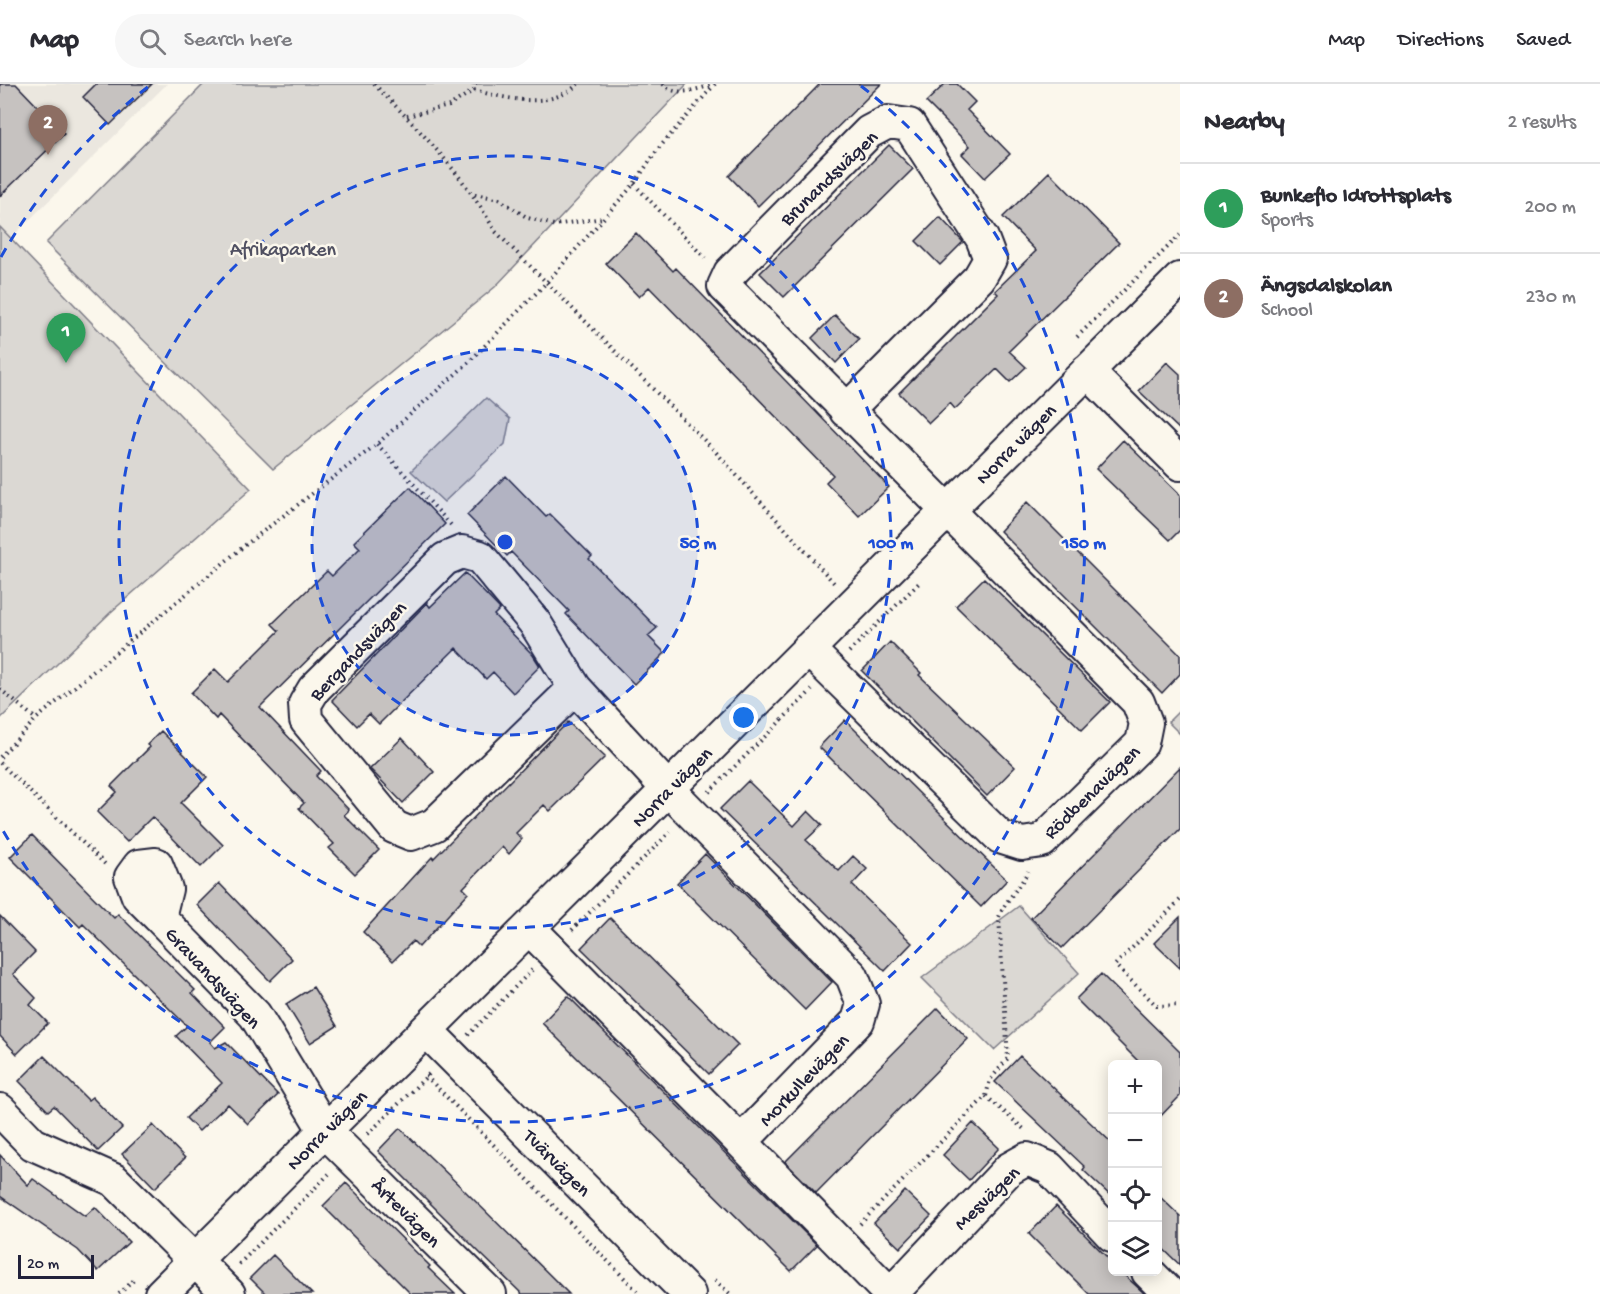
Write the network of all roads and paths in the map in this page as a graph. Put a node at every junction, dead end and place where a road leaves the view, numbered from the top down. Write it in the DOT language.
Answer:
graph roads {
  1 [pos="374,84"];
  2 [pos="475,84"];
  3 [pos="578,84"];
  4 [pos="663,84"];
  5 [pos="714,85"];
  6 [pos="474,90"];
  7 [pos="406,117"];
  8 [pos="634,184"];
  9 [pos="474,194"];
  10 [pos="603,218"];
  11 [pos="1180,279"];
  12 [pos="546,283"];
  13 [pos="724,286"];
  14 [pos="1087,371"];
  15 [pos="846,411"];
  16 [pos="377,444"];
  17 [pos="1180,464"];
  18 [pos="947,511"];
  19 [pos="480,557"];
  20 [pos="853,604"];
  21 [pos="808,649"];
  22 [pos="575,688"];
  23 [pos="0,689"];
  24 [pos="36,719"];
  25 [pos="0,757"];
  26 [pos="0,763"];
  27 [pos="668,789"];
  28 [pos="1042,841"];
  29 [pos="1180,900"];
  30 [pos="148,907"];
  31 [pos="528,928"];
  32 [pos="1180,1005"];
  33 [pos="426,1030"];
  34 [pos="426,1076"];
  35 [pos="986,1096"];
  36 [pos="0,1110"];
  37 [pos="325,1131"];
  38 [pos="741,1142"];
  39 [pos="1027,1159"];
  40 [pos="1108,1229"];
  41 [pos="840,1243"];
  42 [pos="195,1260"];
  43 [pos="1152,1276"];
  44 [pos="161,1294"];
  45 [pos="229,1294"];
  46 [pos="489,1294"];
  47 [pos="640,1294"];
  48 [pos="689,1294"];
  49 [pos="890,1294"];
  50 [pos="1170,1294"];
  1 -- 7 [label="path"];
  2 -- 6 [label="path"];
  3 -- 6 [label="path"];
  4 -- 5 [label="path"];
  5 -- 8 [label="path"];
  6 -- 7 [label="path"];
  7 -- 9 [label="path"];
  8 -- 10 [label="path"];
  8 -- 13 [label="path"];
  9 -- 10 [label="path"];
  9 -- 12 [label="path"];
  10 -- 12 [label="path"];
  11 -- 14 [label="street, Norra vägen"];
  12 -- 16 [label="path"];
  12 -- 20 [label="path"];
  13 -- 15 [label="street"];
  13 -- 15 [label="street, Brunandsvägen"];
  14 -- 17 [label="street"];
  14 -- 18 [label="street, Norra vägen"];
  15 -- 18 [label="street"];
  16 -- 19 [label="path"];
  16 -- 24 [label="path"];
  18 -- 20 [label="street, Norra vägen"];
  18 -- 28 [label="street, Rödbenavägen"];
  19 -- 22 [label="street"];
  19 -- 22 [label="street, Bergandsvägen"];
  20 -- 21 [label="street, Norra vägen"];
  21 -- 27 [label="street, Norra vägen"];
  21 -- 28 [label="street, Rödbenavägen"];
  22 -- 27 [label="street"];
  23 -- 24 [label="path"];
  24 -- 25 [label="path"];
  26 -- 30 [label="path"];
  27 -- 31 [label="street, Norra vägen"];
  27 -- 38 [label="street, Morkullevägen"];
  28 -- 35 [label="path"];
  29 -- 32 [label="path"];
  30 -- 37 [label="street, Gravandsvägen"];
  31 -- 33 [label="street, Norra vägen"];
  31 -- 38 [label="street, Morkullevägen"];
  33 -- 37 [label="street, Norra vägen"];
  33 -- 48 [label="street, Tvärvägen"];
  34 -- 47 [label="path"];
  35 -- 39 [label="path"];
  35 -- 41 [label="path"];
  36 -- 42 [label="street"];
  37 -- 42 [label="street, Norra vägen"];
  37 -- 46 [label="street, Årtevägen"];
  38 -- 41 [label="street"];
  39 -- 40 [label="street, Mesvägen"];
  39 -- 49 [label="street, Mesvägen"];
  41 -- 49 [label="street"];
  42 -- 44 [label="street, Norra vägen"];
  42 -- 45 [label="street"];
  43 -- 50 [label="street"];
}
